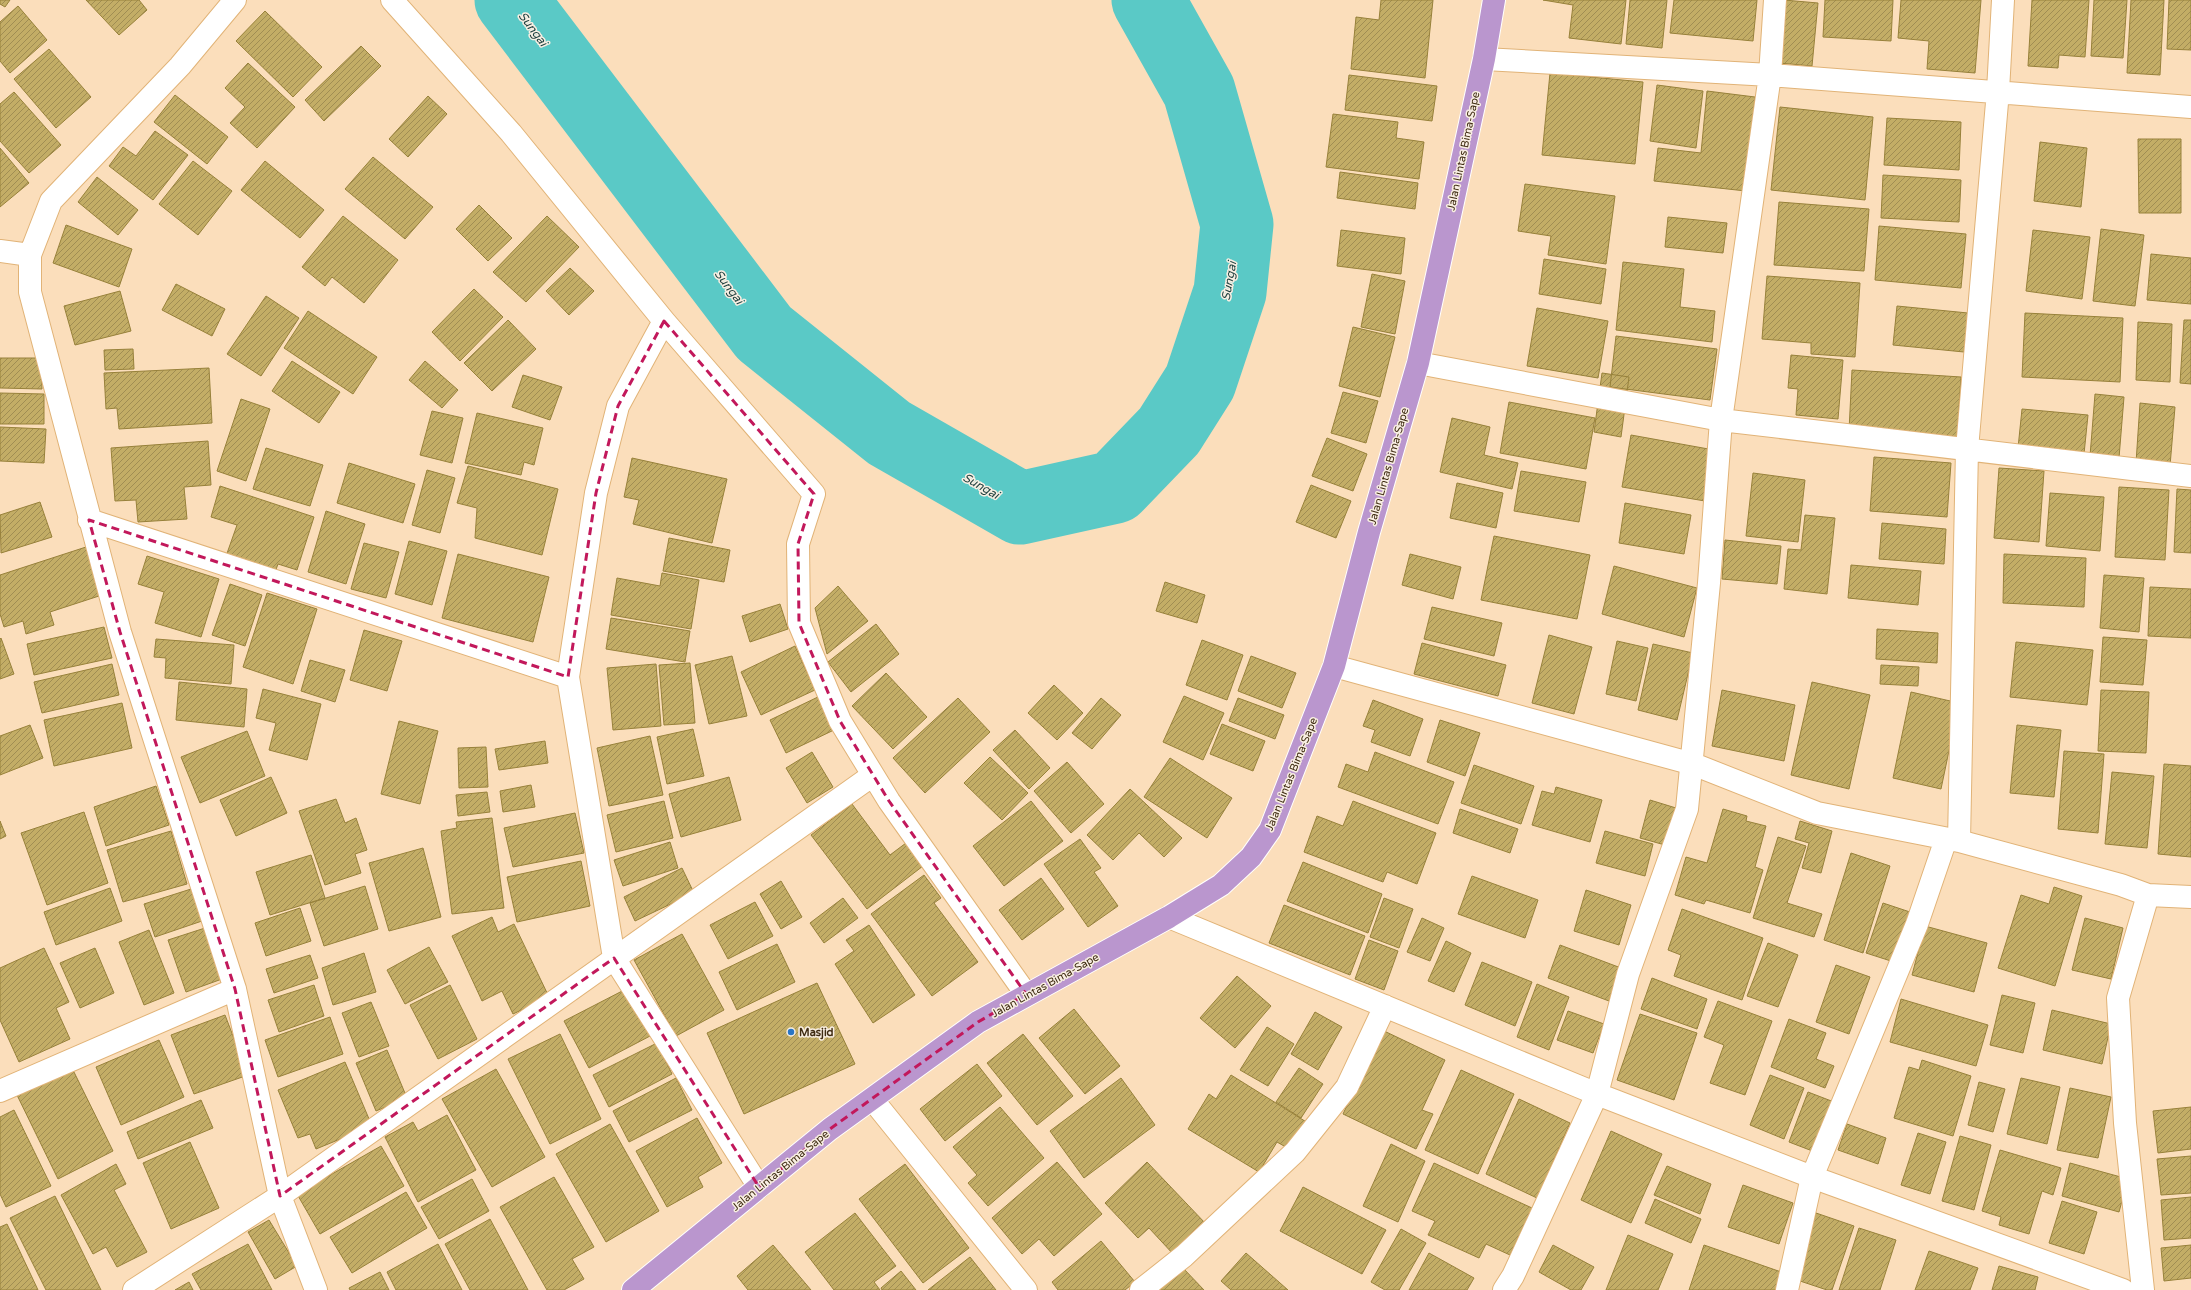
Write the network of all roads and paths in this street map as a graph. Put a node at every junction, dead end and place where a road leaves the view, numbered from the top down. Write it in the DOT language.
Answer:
graph roads {
  1 [pos="235,0"];
  2 [pos="392,0"];
  3 [pos="1494,0"];
  4 [pos="1775,0"];
  5 [pos="2002,0"];
  6 [pos="1484,59"];
  7 [pos="1770,75"];
  8 [pos="1998,91"];
  9 [pos="2191,107"];
  10 [pos="0,251"];
  11 [pos="30,255"];
  12 [pos="664,321"];
  13 [pos="1418,363"];
  14 [pos="1721,420"];
  15 [pos="1967,449"];
  16 [pos="2191,476"];
  17 [pos="89,520"];
  18 [pos="1334,666"];
  19 [pos="568,677"];
  20 [pos="1693,764"];
  21 [pos="873,775"];
  22 [pos="1953,840"];
  23 [pos="2148,895"];
  24 [pos="2191,897"];
  25 [pos="1169,917"];
  26 [pos="614,958"];
  27 [pos="235,989"];
  28 [pos="1026,994"];
  29 [pos="1385,1006"];
  30 [pos="0,1092"];
  31 [pos="1596,1094"];
  32 [pos="872,1099"];
  33 [pos="1812,1177"];
  34 [pos="759,1187"];
  35 [pos="280,1196"];
  36 [pos="134,1290"];
  37 [pos="316,1290"];
  38 [pos="633,1290"];
  39 [pos="1026,1290"];
  40 [pos="1141,1290"];
  41 [pos="1504,1290"];
  42 [pos="1787,1290"];
  43 [pos="2123,1290"];
  44 [pos="2143,1290"];
  1 -- 11 [label="street"];
  2 -- 12 [label="street"];
  3 -- 6 [label="highway, Jalan Lintas Bima-Sape"];
  4 -- 7 [label="street"];
  5 -- 8 [label="street"];
  6 -- 7 [label="street"];
  6 -- 13 [label="highway, Jalan Lintas Bima-Sape"];
  7 -- 8 [label="street"];
  7 -- 14 [label="street"];
  8 -- 9 [label="street"];
  8 -- 15 [label="street"];
  10 -- 11 [label="street"];
  11 -- 17 [label="street"];
  12 -- 19 [label="street"];
  12 -- 21 [label="street"];
  13 -- 14 [label="street"];
  13 -- 18 [label="highway, Jalan Lintas Bima-Sape"];
  14 -- 15 [label="street"];
  14 -- 20 [label="street"];
  15 -- 16 [label="street"];
  15 -- 22 [label="street"];
  17 -- 19 [label="street"];
  17 -- 27 [label="street"];
  18 -- 20 [label="street"];
  18 -- 25 [label="highway, Jalan Lintas Bima-Sape"];
  19 -- 26 [label="street"];
  20 -- 22 [label="street"];
  20 -- 31 [label="street"];
  21 -- 26 [label="street"];
  21 -- 28 [label="street"];
  22 -- 23 [label="street"];
  22 -- 33 [label="street"];
  23 -- 24 [label="street"];
  23 -- 44 [label="street"];
  25 -- 28 [label="highway, Jalan Lintas Bima-Sape"];
  25 -- 29 [label="street"];
  26 -- 34 [label="street"];
  26 -- 35 [label="street"];
  27 -- 30 [label="street"];
  27 -- 35 [label="street"];
  28 -- 32 [label="highway, Jalan Lintas Bima-Sape"];
  29 -- 31 [label="street"];
  29 -- 40 [label="street"];
  31 -- 33 [label="street"];
  31 -- 41 [label="street"];
  32 -- 34 [label="highway, Jalan Lintas Bima-Sape"];
  32 -- 39 [label="street"];
  33 -- 42 [label="street"];
  33 -- 43 [label="street"];
  34 -- 38 [label="highway, Jalan Lintas Bima-Sape"];
  35 -- 36 [label="street"];
  35 -- 37 [label="street"];
}
